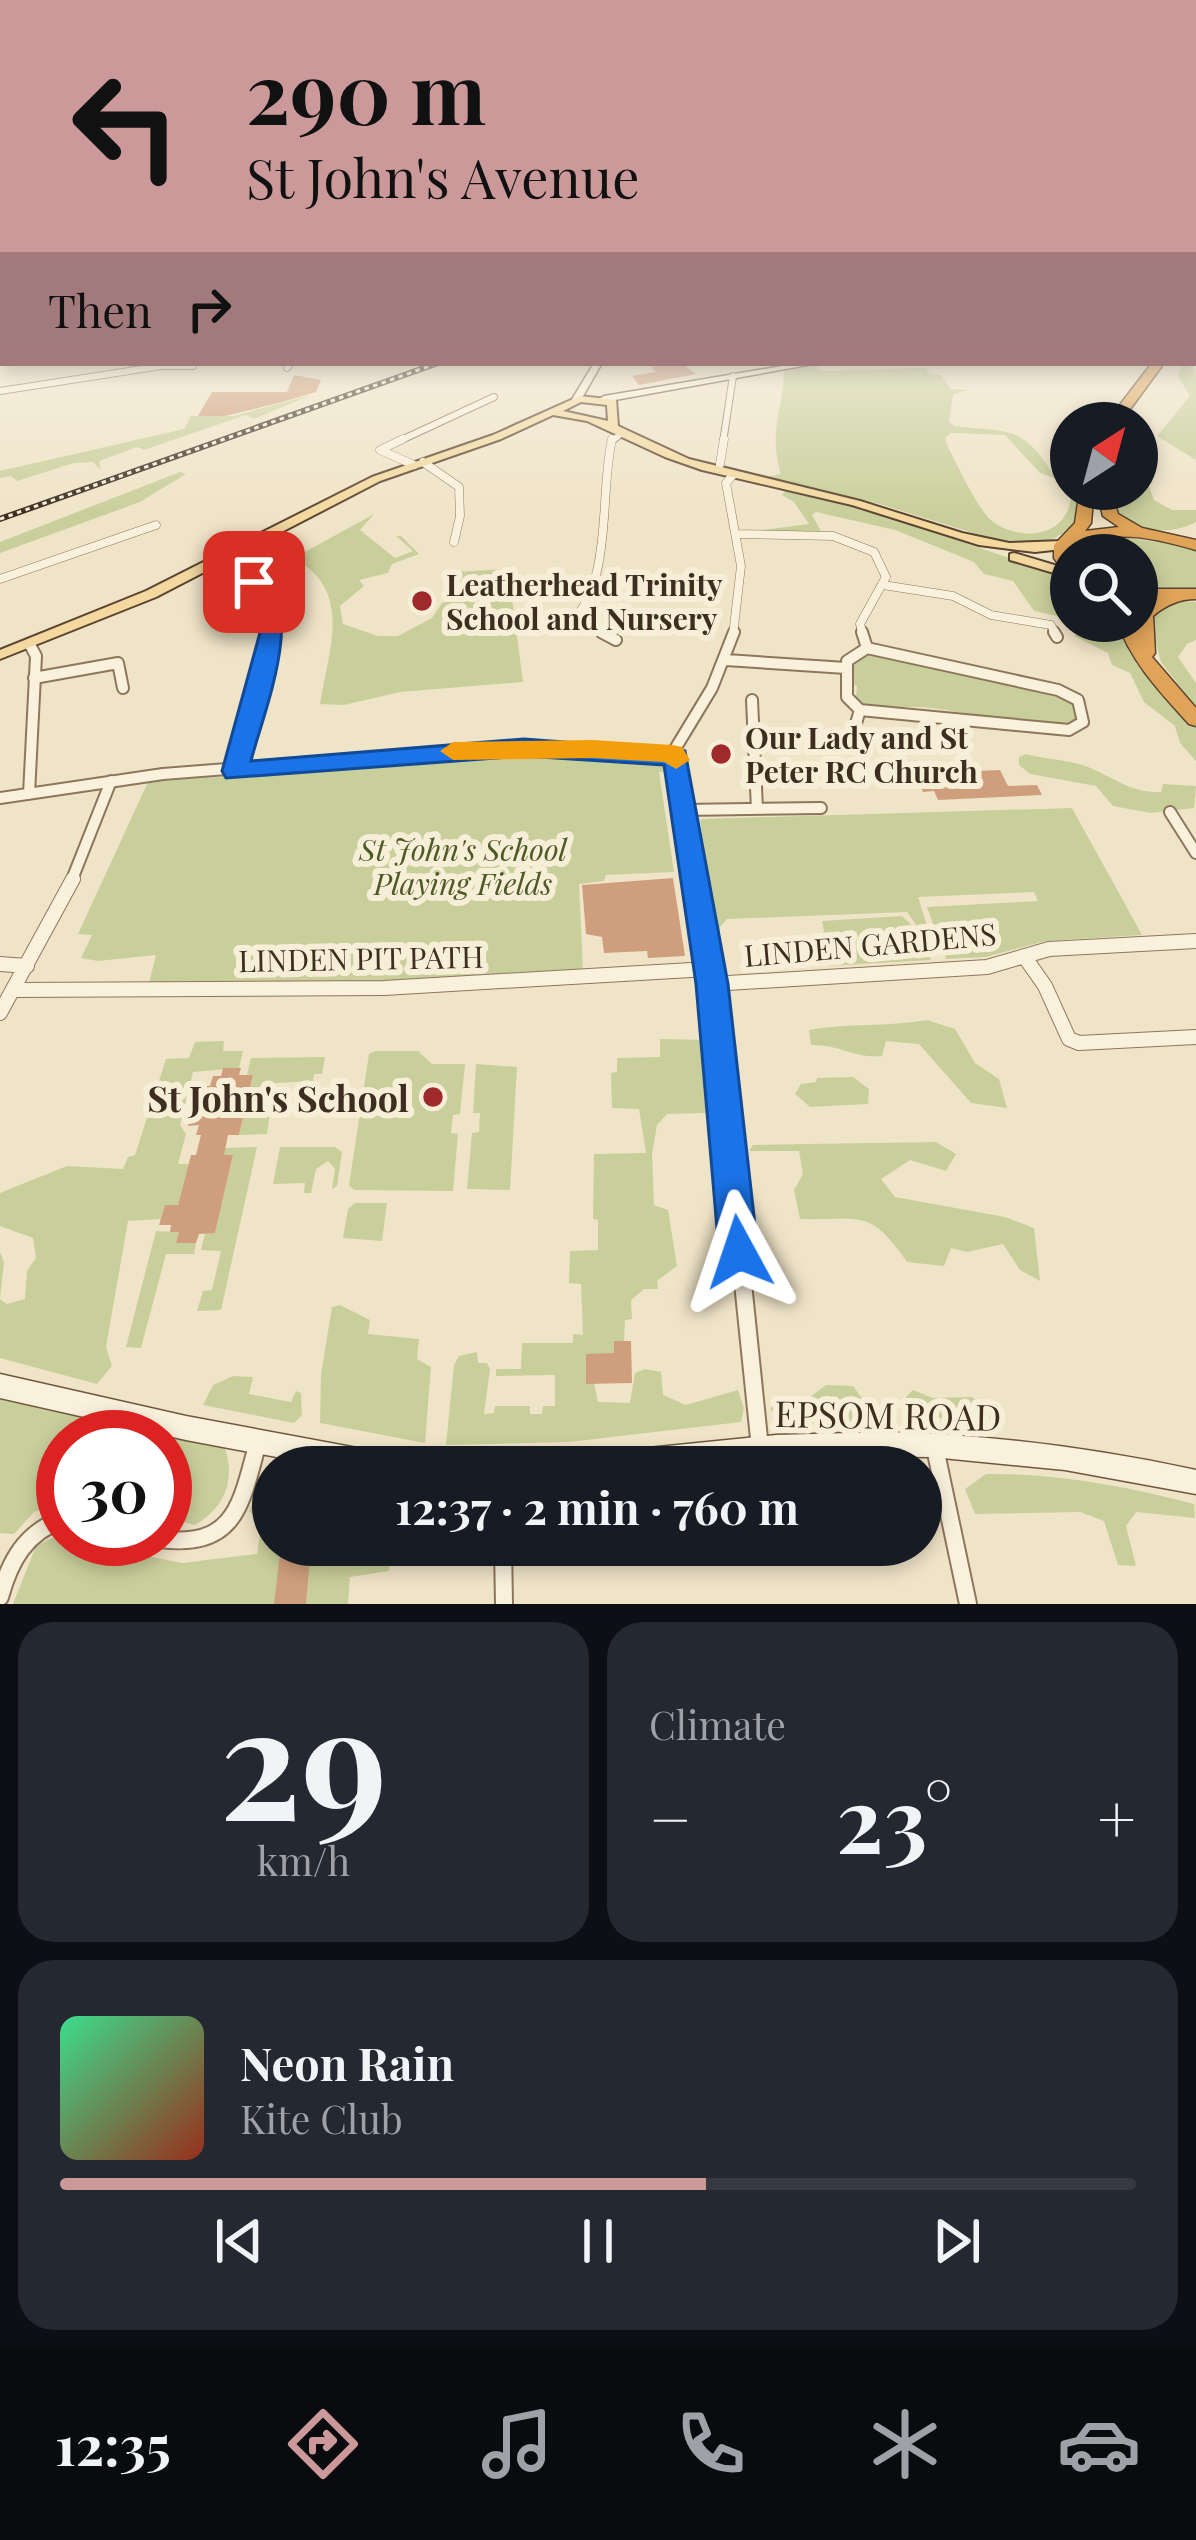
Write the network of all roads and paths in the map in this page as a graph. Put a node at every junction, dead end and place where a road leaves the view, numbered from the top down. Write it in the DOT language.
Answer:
graph roads {
  1 [pos="193,366"];
  2 [pos="596,366"];
  3 [pos="796,366"];
  4 [pos="1156,366"];
  5 [pos="1171,366"];
  6 [pos="733,376"];
  7 [pos="586,387"];
  8 [pos="0,391"];
  9 [pos="494,398"];
  10 [pos="1129,402"];
  11 [pos="1147,402"];
  12 [pos="580,409"];
  13 [pos="610,412"];
  14 [pos="419,464"];
  15 [pos="720,464"];
  16 [pos="733,475"];
  17 [pos="1109,510"];
  18 [pos="156,525"];
  19 [pos="1196,528"];
  20 [pos="737,534"];
  21 [pos="1151,534"];
  22 [pos="1158,534"];
  23 [pos="1158,536"];
  24 [pos="973,540"];
  25 [pos="454,542"];
  26 [pos="1196,544"];
  27 [pos="1050,546"];
  28 [pos="218,561"];
  29 [pos="1050,565"];
  30 [pos="0,579"];
  31 [pos="883,585"];
  32 [pos="1158,595"];
  33 [pos="1188,596"];
  34 [pos="580,620"];
  35 [pos="1050,625"];
  36 [pos="568,626"];
  37 [pos="616,640"];
  38 [pos="1135,642"];
  39 [pos="29,645"];
  40 [pos="867,648"];
  41 [pos="0,655"];
  42 [pos="1145,656"];
  43 [pos="726,660"];
  44 [pos="847,668"];
  45 [pos="34,678"];
  46 [pos="123,688"];
  47 [pos="752,700"];
  48 [pos="860,710"];
  49 [pos="1196,720"];
  50 [pos="851,740"];
  51 [pos="672,754"];
  52 [pos="236,771"];
  53 [pos="111,782"];
  54 [pos="29,794"];
  55 [pos="0,798"];
  56 [pos="757,808"];
  57 [pos="821,808"];
  58 [pos="684,810"];
  59 [pos="1170,812"];
  60 [pos="1196,853"];
  61 [pos="1196,941"];
  62 [pos="1024,956"];
  63 [pos="0,964"];
  64 [pos="27,966"];
  65 [pos="710,976"];
  66 [pos="14,990"];
  67 [pos="0,1013"];
  68 [pos="1196,1036"];
  69 [pos="0,1386"];
  70 [pos="258,1442"];
  71 [pos="934,1445"];
  72 [pos="280,1446"];
  73 [pos="760,1446"];
  74 [pos="876,1446"];
  75 [pos="1196,1482"];
  76 [pos="36,1534"];
  77 [pos="192,1544"];
  78 [pos="503,1566"];
  79 [pos="0,1597"];
  80 [pos="504,1604"];
  81 [pos="968,1604"];
  1 -- 8 [label="street"];
  2 -- 7 [label="main road"];
  3 -- 6 [label="main road"];
  4 -- 10 [label="highway"];
  5 -- 11 [label="highway"];
  6 -- 13 [label="main road"];
  6 -- 15 [label="street"];
  7 -- 12 [label="main road"];
  7 -- 13 [label="main road"];
  9 -- 14 [label="street"];
  12 -- 13 [label="main road"];
  12 -- 13 [label="main road"];
  12 -- 14 [label="main road"];
  13 -- 16 [label="main road"];
  13 -- 34 [label="street"];
  14 -- 25 [label="street"];
  14 -- 28 [label="main road"];
  16 -- 20 [label="street"];
  16 -- 24 [label="main road"];
  17 -- 21 [label="highway"];
  18 -- 30 [label="street"];
  19 -- 22 [label="highway"];
  20 -- 31 [label="street"];
  20 -- 43 [label="street"];
  23 -- 26 [label="highway"];
  24 -- 27 [label="main road"];
  24 -- 29 [label="main road"];
  28 -- 39 [label="main road"];
  28 -- 52 [label="street"];
  31 -- 35 [label="street"];
  31 -- 40 [label="street"];
  32 -- 33 [label="highway"];
  33 -- 42 [label="highway"];
  34 -- 36 [label="street"];
  34 -- 37 [label="street"];
  38 -- 42 [label="highway"];
  39 -- 41 [label="main road"];
  39 -- 45 [label="street"];
  40 -- 44 [label="street"];
  40 -- 48 [label="street"];
  42 -- 49 [label="highway"];
  43 -- 44 [label="street"];
  43 -- 51 [label="street"];
  44 -- 48 [label="street"];
  45 -- 46 [label="street"];
  45 -- 54 [label="street"];
  47 -- 56 [label="street"];
  48 -- 50 [label="street"];
  51 -- 52 [label="street"];
  51 -- 58 [label="street"];
  52 -- 53 [label="street"];
  53 -- 54 [label="street"];
  53 -- 64 [label="street"];
  54 -- 55 [label="street"];
  56 -- 57 [label="street"];
  56 -- 58 [label="street"];
  58 -- 65 [label="street"];
  59 -- 60 [label="street"];
  61 -- 62 [label="street"];
  62 -- 65 [label="street, LINDEN GARDENS"];
  62 -- 68 [label="street, LINDEN GARDENS"];
  63 -- 64 [label="street"];
  64 -- 66 [label="street"];
  65 -- 66 [label="street, LINDEN PIT PATH"];
  65 -- 73 [label="street"];
  66 -- 67 [label="street"];
  69 -- 70 [label="main road"];
  70 -- 72 [label="main road"];
  70 -- 77 [label="street"];
  71 -- 74 [label="main road, EPSOM ROAD"];
  71 -- 75 [label="main road, EPSOM ROAD"];
  71 -- 81 [label="street"];
  76 -- 79 [label="street"];
  78 -- 80 [label="street"];
}
